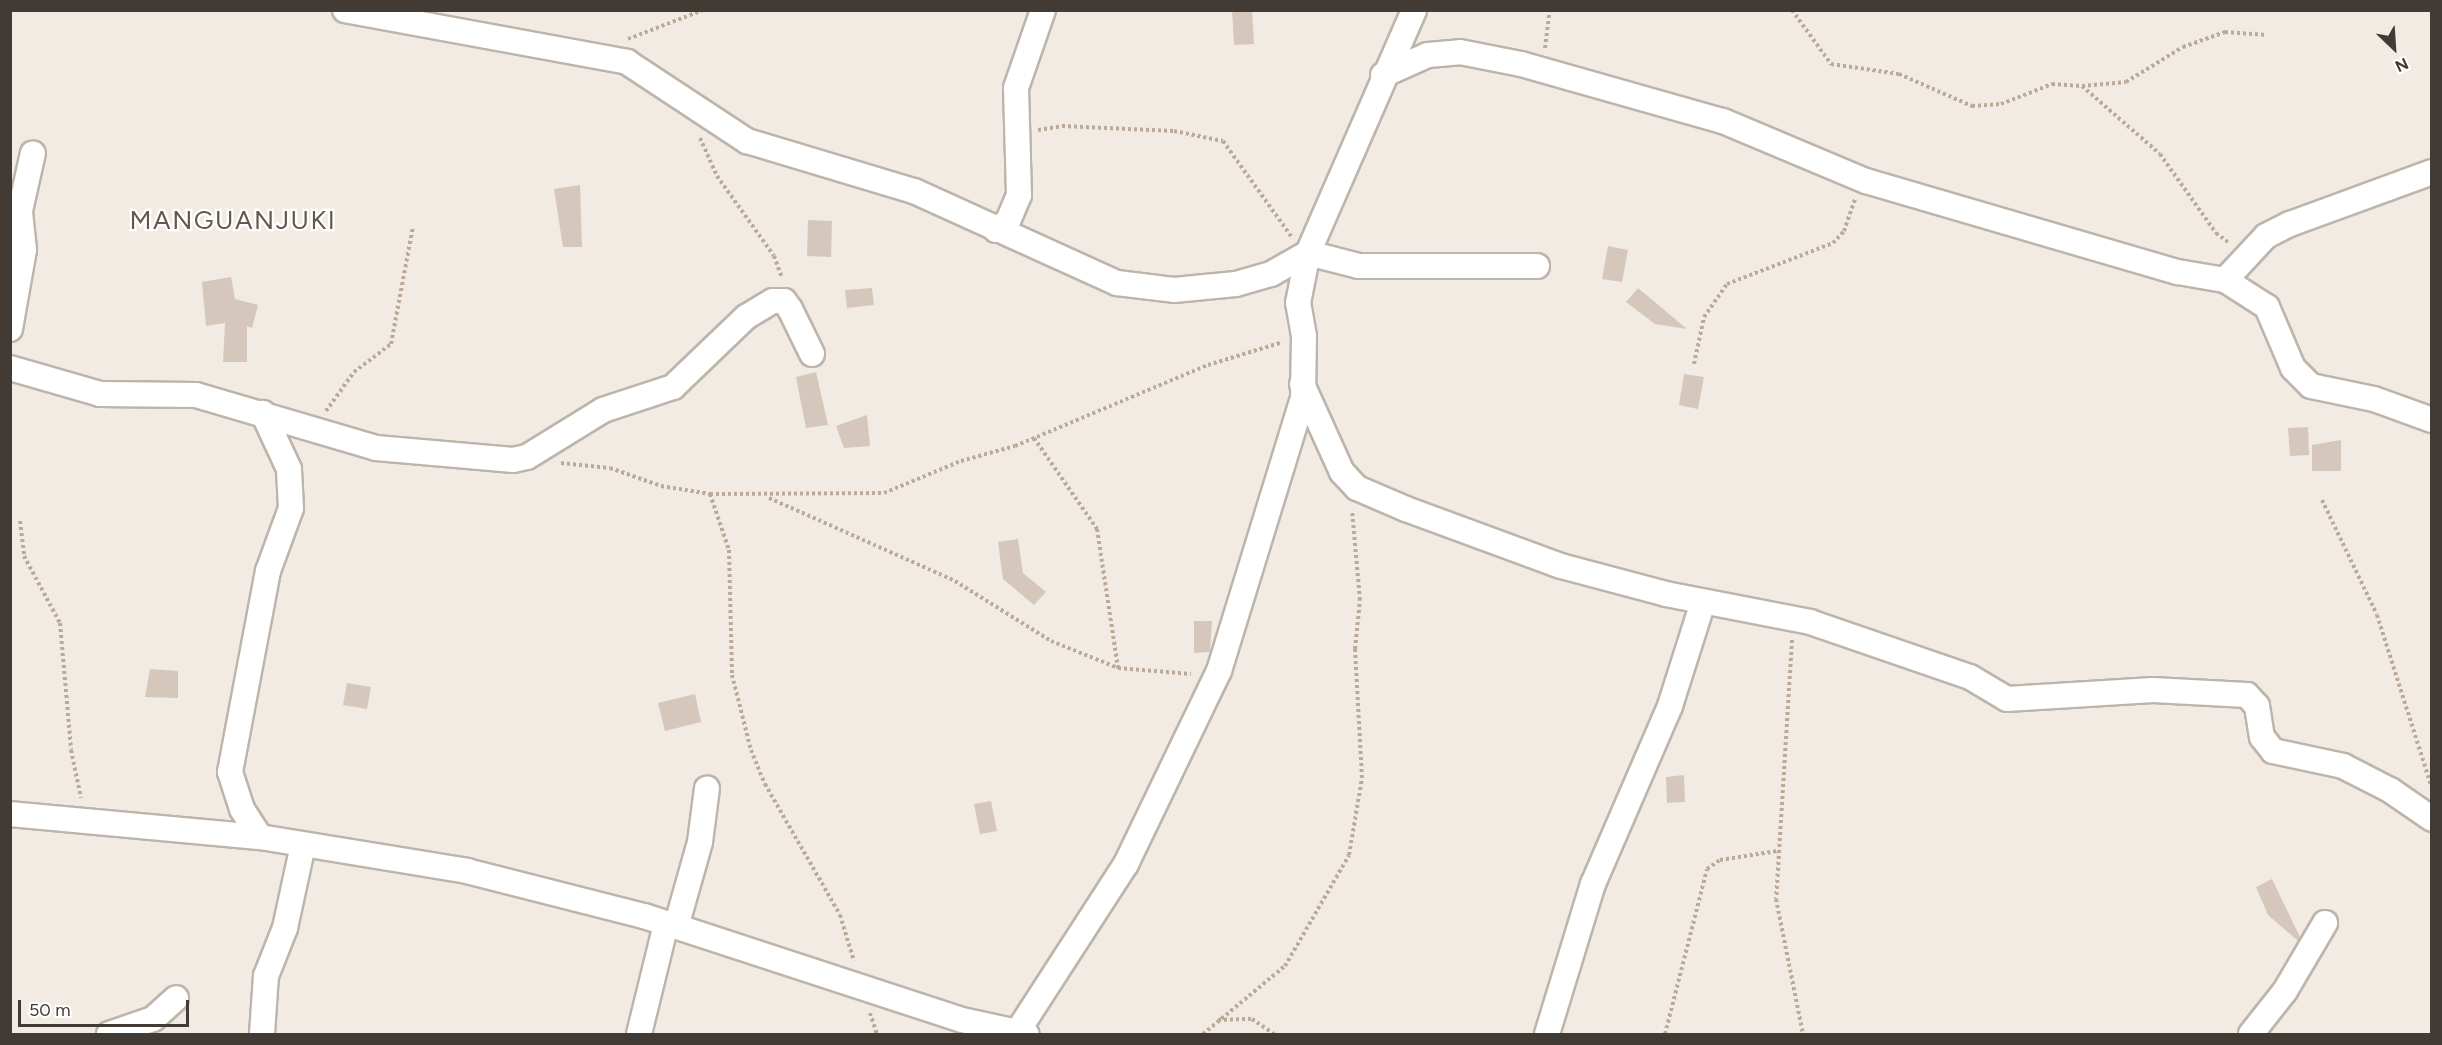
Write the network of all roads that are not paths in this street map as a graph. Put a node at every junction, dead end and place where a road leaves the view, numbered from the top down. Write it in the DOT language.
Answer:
graph roads {
  1 [pos="345,10"];
  2 [pos="1043,10"];
  3 [pos="1414,10"];
  4 [pos="1383,75"];
  5 [pos="33,153"];
  6 [pos="2432,172"];
  7 [pos="996,230"];
  8 [pos="1308,253"];
  9 [pos="1537,266"];
  10 [pos="2225,280"];
  11 [pos="10,329"];
  12 [pos="812,354"];
  13 [pos="10,368"];
  14 [pos="1302,384"];
  15 [pos="263,413"];
  16 [pos="2432,420"];
  17 [pos="1703,602"];
  18 [pos="707,788"];
  19 [pos="10,814"];
  20 [pos="2432,819"];
  21 [pos="260,837"];
  22 [pos="303,845"];
  23 [pos="2325,923"];
  24 [pos="671,925"];
  25 [pos="176,998"];
  26 [pos="1020,1033"];
  27 [pos="109,1035"];
  28 [pos="262,1035"];
  29 [pos="639,1035"];
  30 [pos="1548,1035"];
  31 [pos="2251,1035"];
  1 -- 7 [label="street"];
  2 -- 7 [label="street"];
  3 -- 4 [label="street"];
  4 -- 8 [label="street"];
  4 -- 10 [label="street"];
  5 -- 11 [label="street"];
  6 -- 10 [label="street"];
  7 -- 8 [label="street"];
  8 -- 9 [label="street"];
  8 -- 14 [label="street"];
  10 -- 16 [label="street"];
  12 -- 15 [label="street"];
  13 -- 15 [label="street"];
  14 -- 17 [label="street"];
  14 -- 26 [label="street"];
  15 -- 21 [label="street"];
  17 -- 20 [label="street"];
  17 -- 30 [label="street"];
  18 -- 24 [label="street"];
  19 -- 21 [label="street"];
  21 -- 22 [label="street"];
  22 -- 24 [label="street"];
  22 -- 28 [label="street"];
  23 -- 31 [label="street"];
  24 -- 26 [label="street"];
  24 -- 29 [label="street"];
  25 -- 27 [label="street"];
}
